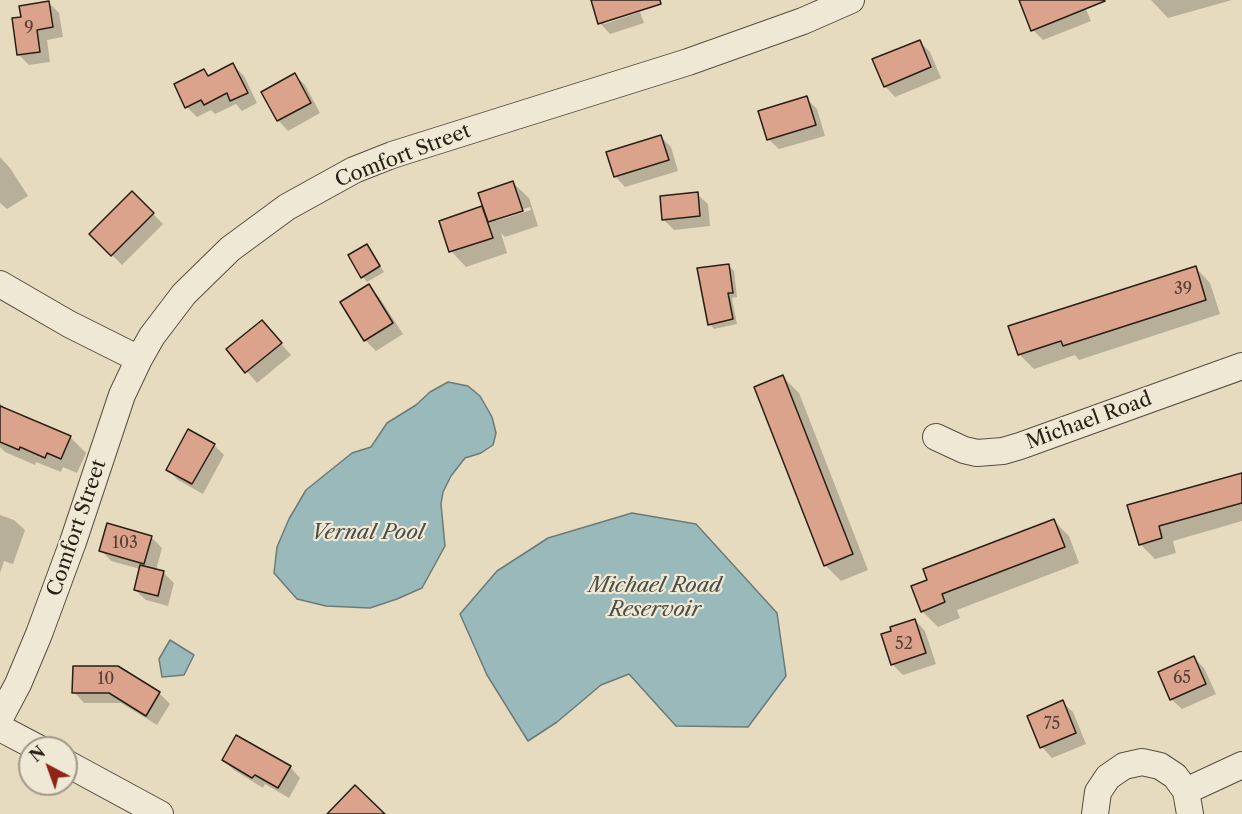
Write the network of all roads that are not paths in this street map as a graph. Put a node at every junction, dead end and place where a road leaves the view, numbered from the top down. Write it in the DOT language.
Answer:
graph roads {
  1 [pos="851,0"];
  2 [pos="0,284"];
  3 [pos="138,358"];
  4 [pos="1242,366"];
  5 [pos="936,437"];
  6 [pos="0,718"];
  7 [pos="0,728"];
  8 [pos="18,737"];
  9 [pos="1242,765"];
  10 [pos="78,770"];
  11 [pos="1188,803"];
  12 [pos="160,814"];
  13 [pos="1095,814"];
  1 -- 3 [label="street, Comfort Street"];
  2 -- 3 [label="street"];
  3 -- 6 [label="street, Comfort Street"];
  4 -- 5 [label="street, Michael Road"];
  7 -- 8 [label="street"];
  9 -- 11 [label="street"];
  10 -- 12 [label="street"];
  11 -- 13 [label="street"];
}
